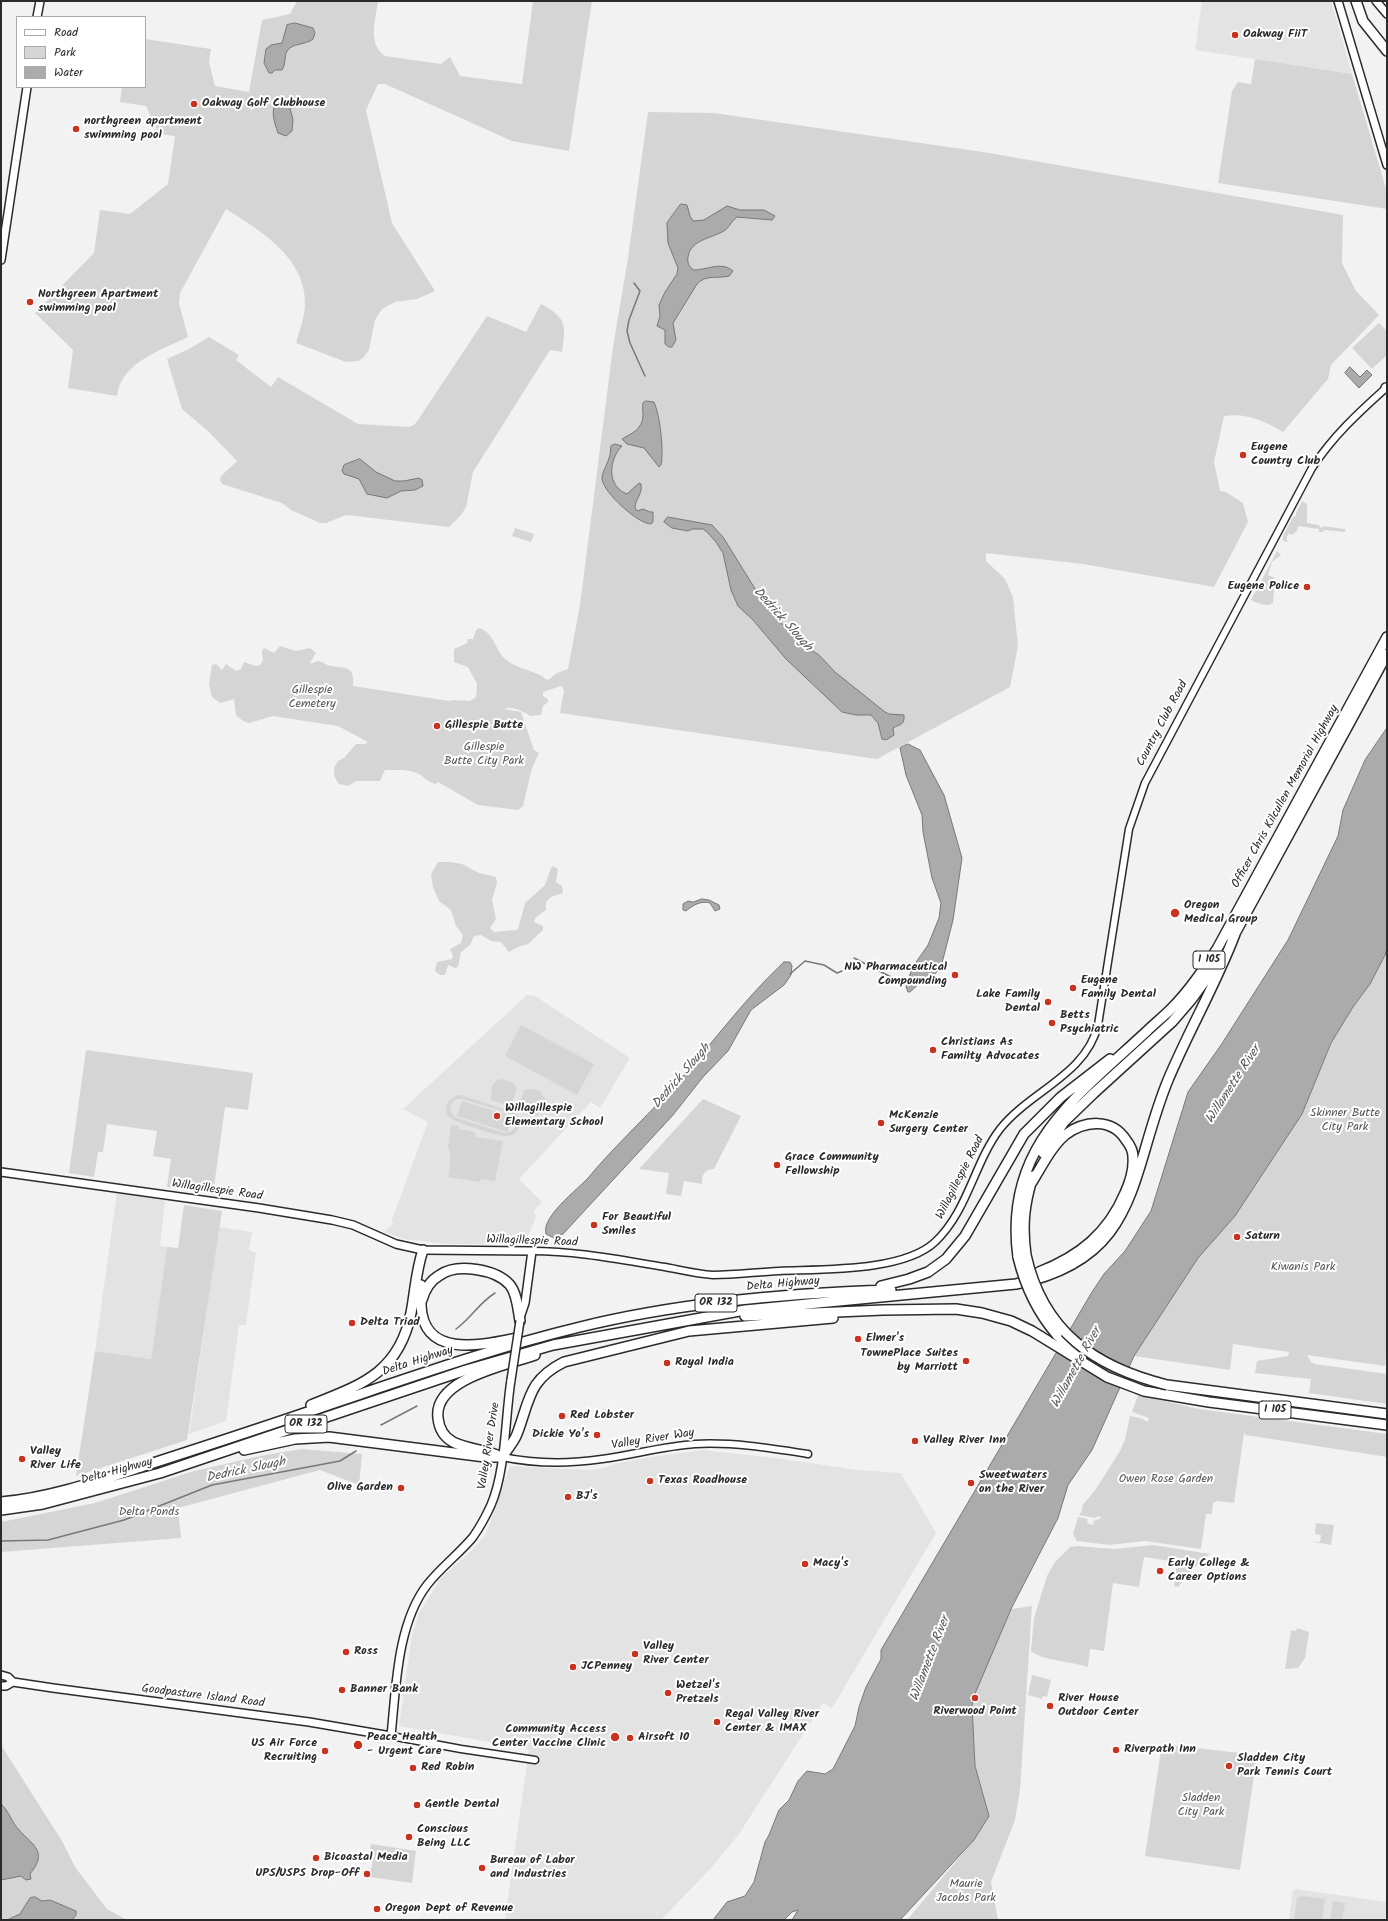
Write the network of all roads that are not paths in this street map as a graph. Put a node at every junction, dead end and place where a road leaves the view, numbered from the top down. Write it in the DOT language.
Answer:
graph roads {
  1 [pos="40,1"];
  2 [pos="1338,1"];
  3 [pos="1376,1"];
  4 [pos="1357,4"];
  5 [pos="1387,14"];
  6 [pos="37,16"];
  7 [pos="1387,51"];
  8 [pos="27,88"];
  9 [pos="1387,165"];
  10 [pos="1,260"];
  11 [pos="1387,387"];
  12 [pos="1387,629"];
  13 [pos="1387,637"];
  14 [pos="1387,654"];
  15 [pos="1387,659"];
  16 [pos="1365,678"];
  17 [pos="1364,698"];
  18 [pos="1235,934"];
  19 [pos="1147,1031"];
  20 [pos="1034,1097"];
  21 [pos="1,1172"];
  22 [pos="1032,1182"];
  23 [pos="423,1250"];
  24 [pos="532,1251"];
  25 [pos="1022,1256"];
  26 [pos="852,1291"];
  27 [pos="421,1305"];
  28 [pos="912,1311"];
  29 [pos="698,1318"];
  30 [pos="520,1321"];
  31 [pos="582,1327"];
  32 [pos="610,1334"];
  33 [pos="1162,1394"];
  34 [pos="1387,1414"];
  35 [pos="1387,1424"];
  36 [pos="257,1429"];
  37 [pos="808,1454"];
  38 [pos="502,1457"];
  39 [pos="160,1473"];
  40 [pos="1,1502"];
  41 [pos="1,1510"];
  42 [pos="1,1675"];
  43 [pos="13,1682"];
  44 [pos="1,1686"];
  45 [pos="391,1736"];
  46 [pos="535,1760"];
  1 -- 6 [label="main road"];
  2 -- 9 [label="main road"];
  3 -- 5 [label="main road"];
  4 -- 7 [label="highway"];
  8 -- 10 [label="main road"];
  11 -- 20 [label="street, Country Club Road"];
  12 -- 16 [label="highway"];
  13 -- 16 [label="highway, Officer Chris Kilcullen Memorial Highway / I 105"];
  14 -- 17 [label="highway, Officer Chris Kilcullen Memorial Highway / I 105"];
  15 -- 17 [label="highway"];
  16 -- 19 [label="highway, Officer Chris Kilcullen Memorial Highway / I 105"];
  17 -- 18 [label="highway, Officer Chris Kilcullen Memorial Highway / I 105"];
  18 -- 22 [label="highway, Officer Chris Kilcullen Memorial Highway / I 105"];
  18 -- 29 [label="highway"];
  19 -- 25 [label="highway, Officer Chris Kilcullen Memorial Highway / I 105"];
  19 -- 26 [label="highway"];
  20 -- 24 [label="street, Willagillespie Road"];
  21 -- 23 [label="main road, Willagillespie Road"];
  22 -- 25 [label="highway, Officer Chris Kilcullen Memorial Highway / I 105"];
  22 -- 26 [label="highway"];
  23 -- 24 [label="main road, Willagillespie Road"];
  23 -- 27 [label="highway"];
  23 -- 36 [label="highway"];
  24 -- 30 [label="main road, Valley River Drive"];
  25 -- 33 [label="highway, I 105, bridge"];
  25 -- 34 [label="highway, I 105, bridge"];
  26 -- 31 [label="highway, Delta Highway / OR 132"];
  27 -- 30 [label="highway"];
  27 -- 31 [label="highway"];
  28 -- 29 [label="highway"];
  28 -- 33 [label="highway"];
  28 -- 38 [label="highway"];
  29 -- 32 [label="highway, Delta Highway / OR 132"];
  30 -- 38 [label="main road, Valley River Drive, bridge"];
  31 -- 36 [label="highway, Delta Highway / OR 132"];
  32 -- 38 [label="highway"];
  32 -- 39 [label="highway, Delta Highway / OR 132"];
  33 -- 35 [label="highway, I 105"];
  36 -- 40 [label="highway, Delta Highway / OR 132"];
  37 -- 38 [label="street, Valley River Way"];
  38 -- 39 [label="highway"];
  38 -- 45 [label="main road, Valley River Drive"];
  39 -- 41 [label="highway, Delta Highway / OR 132"];
  42 -- 43 [label="main road, Goodpasture Island Road"];
  43 -- 44 [label="main road, Goodpasture Island Road"];
  43 -- 45 [label="main road, Goodpasture Island Road"];
  45 -- 46 [label="street"];
}
